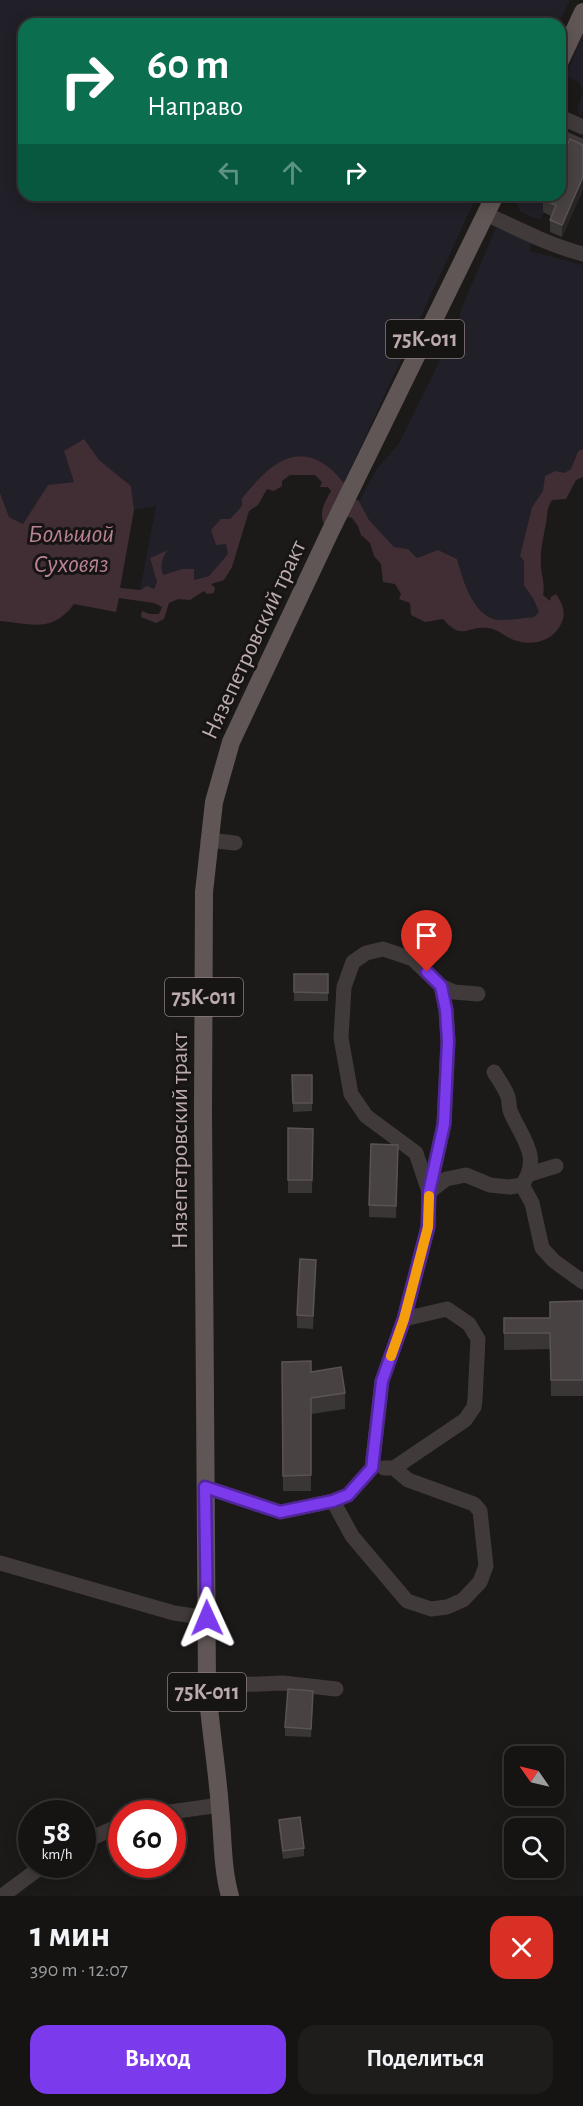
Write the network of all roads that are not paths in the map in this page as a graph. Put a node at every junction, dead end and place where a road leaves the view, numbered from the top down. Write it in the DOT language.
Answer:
graph roads {
  1 [pos="583,12"];
  2 [pos="566,48"];
  3 [pos="566,120"];
  4 [pos="583,127"];
  5 [pos="566,140"];
  6 [pos="583,147"];
  7 [pos="492,201"];
  8 [pos="486,214"];
  9 [pos="583,254"];
  10 [pos="208,840"];
  11 [pos="235,843"];
  12 [pos="441,986"];
  13 [pos="478,994"];
  14 [pos="494,1072"];
  15 [pos="556,1166"];
  16 [pos="526,1180"];
  17 [pos="429,1192"];
  18 [pos="583,1282"];
  19 [pos="404,1319"];
  20 [pos="372,1468"];
  21 [pos="394,1468"];
  22 [pos="205,1487"];
  23 [pos="333,1501"];
  24 [pos="0,1563"];
  25 [pos="207,1618"];
  26 [pos="207,1686"];
  27 [pos="336,1689"];
  28 [pos="220,1805"];
  29 [pos="186,1810"];
  30 [pos="26,1878"];
  31 [pos="2,1896"];
  32 [pos="230,1896"];
  1 -- 2 [label="main road"];
  3 -- 4 [label="lane"];
  5 -- 6 [label="lane"];
  7 -- 8 [label="main road, Нязепетровский тракт / 75К-011"];
  8 -- 9 [label="lane"];
  8 -- 10 [label="main road, Нязепетровский тракт / 75К-011"];
  10 -- 11 [label="lane"];
  10 -- 22 [label="main road, Нязепетровский тракт / 75К-011"];
  12 -- 13 [label="lane"];
  12 -- 17 [label="lane"];
  12 -- 17 [label="lane"];
  14 -- 16 [label="lane"];
  15 -- 16 [label="lane"];
  16 -- 17 [label="lane"];
  16 -- 18 [label="lane"];
  17 -- 19 [label="lane"];
  19 -- 20 [label="lane"];
  19 -- 21 [label="lane"];
  20 -- 21 [label="lane"];
  20 -- 23 [label="lane"];
  21 -- 23 [label="lane"];
  22 -- 23 [label="lane"];
  22 -- 25 [label="main road, Нязепетровский тракт / 75К-011"];
  24 -- 25 [label="lane"];
  25 -- 26 [label="main road, Нязепетровский тракт / 75К-011"];
  26 -- 27 [label="lane"];
  26 -- 28 [label="main road, Нязепетровский тракт / 75К-011"];
  28 -- 29 [label="lane"];
  28 -- 32 [label="main road, Нязепетровский тракт / 75К-011"];
  30 -- 31 [label="lane"];
}
